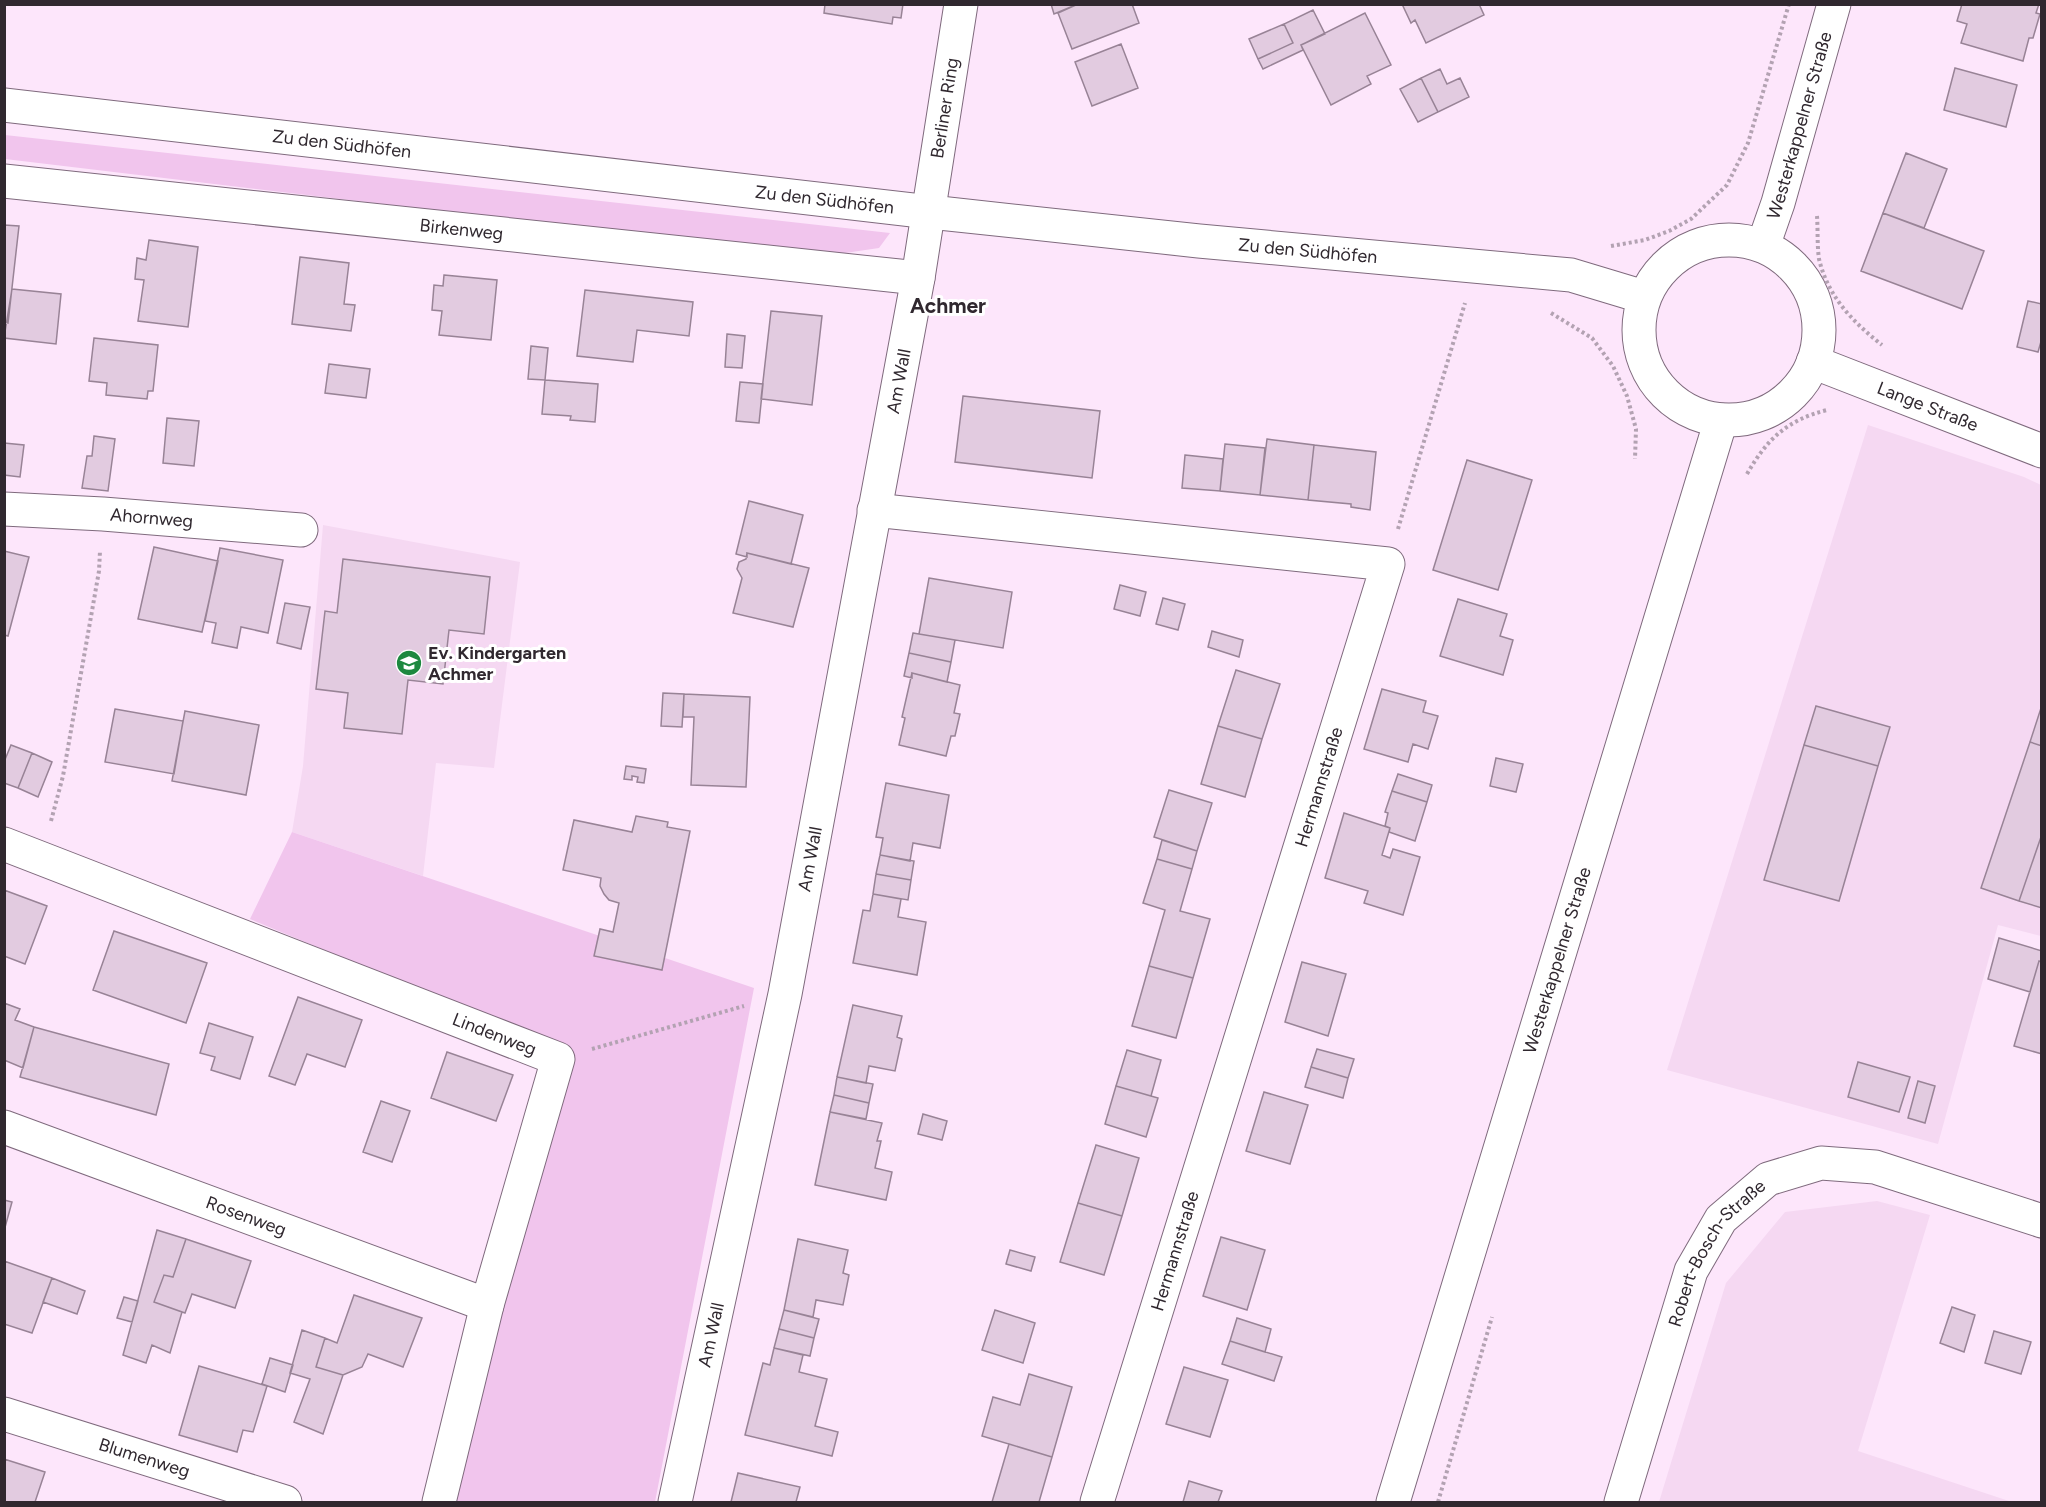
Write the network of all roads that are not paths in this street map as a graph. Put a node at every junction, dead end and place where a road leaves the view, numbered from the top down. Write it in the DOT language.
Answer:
graph roads {
  1 [pos="961,4"];
  2 [pos="1834,4"];
  3 [pos="4,105"];
  4 [pos="4,181"];
  5 [pos="930,212"];
  6 [pos="1763,246"];
  7 [pos="918,278"];
  8 [pos="1644,297"];
  9 [pos="1813,362"];
  10 [pos="1721,420"];
  11 [pos="2042,451"];
  12 [pos="4,509"];
  13 [pos="874,510"];
  14 [pos="300,530"];
  15 [pos="4,844"];
  16 [pos="4,1127"];
  17 [pos="2042,1221"];
  18 [pos="488,1305"];
  19 [pos="4,1414"];
  20 [pos="285,1503"];
  21 [pos="439,1503"];
  22 [pos="675,1503"];
  23 [pos="1097,1503"];
  24 [pos="1393,1503"];
  25 [pos="1621,1503"];
  1 -- 5 [label="street, Berliner Ring"];
  2 -- 6 [label="street, Westerkappelner Straße"];
  3 -- 5 [label="street, Zu den Südhöfen"];
  4 -- 7 [label="street, Birkenweg"];
  5 -- 7 [label="street, Am Wall"];
  5 -- 8 [label="street, Zu den Südhöfen"];
  6 -- 8 [label="street"];
  6 -- 9 [label="street"];
  7 -- 13 [label="street, Am Wall"];
  8 -- 10 [label="street"];
  9 -- 10 [label="street"];
  9 -- 11 [label="street, Lange Straße"];
  10 -- 24 [label="street, Westerkappelner Straße"];
  12 -- 14 [label="street, Ahornweg"];
  13 -- 22 [label="street, Am Wall"];
  13 -- 23 [label="street, Hermannstraße"];
  15 -- 18 [label="street, Lindenweg"];
  16 -- 18 [label="street, Rosenweg"];
  17 -- 25 [label="street, Robert-Bosch-Straße"];
  18 -- 21 [label="street, Lindenweg"];
  19 -- 20 [label="street, Blumenweg"];
}
